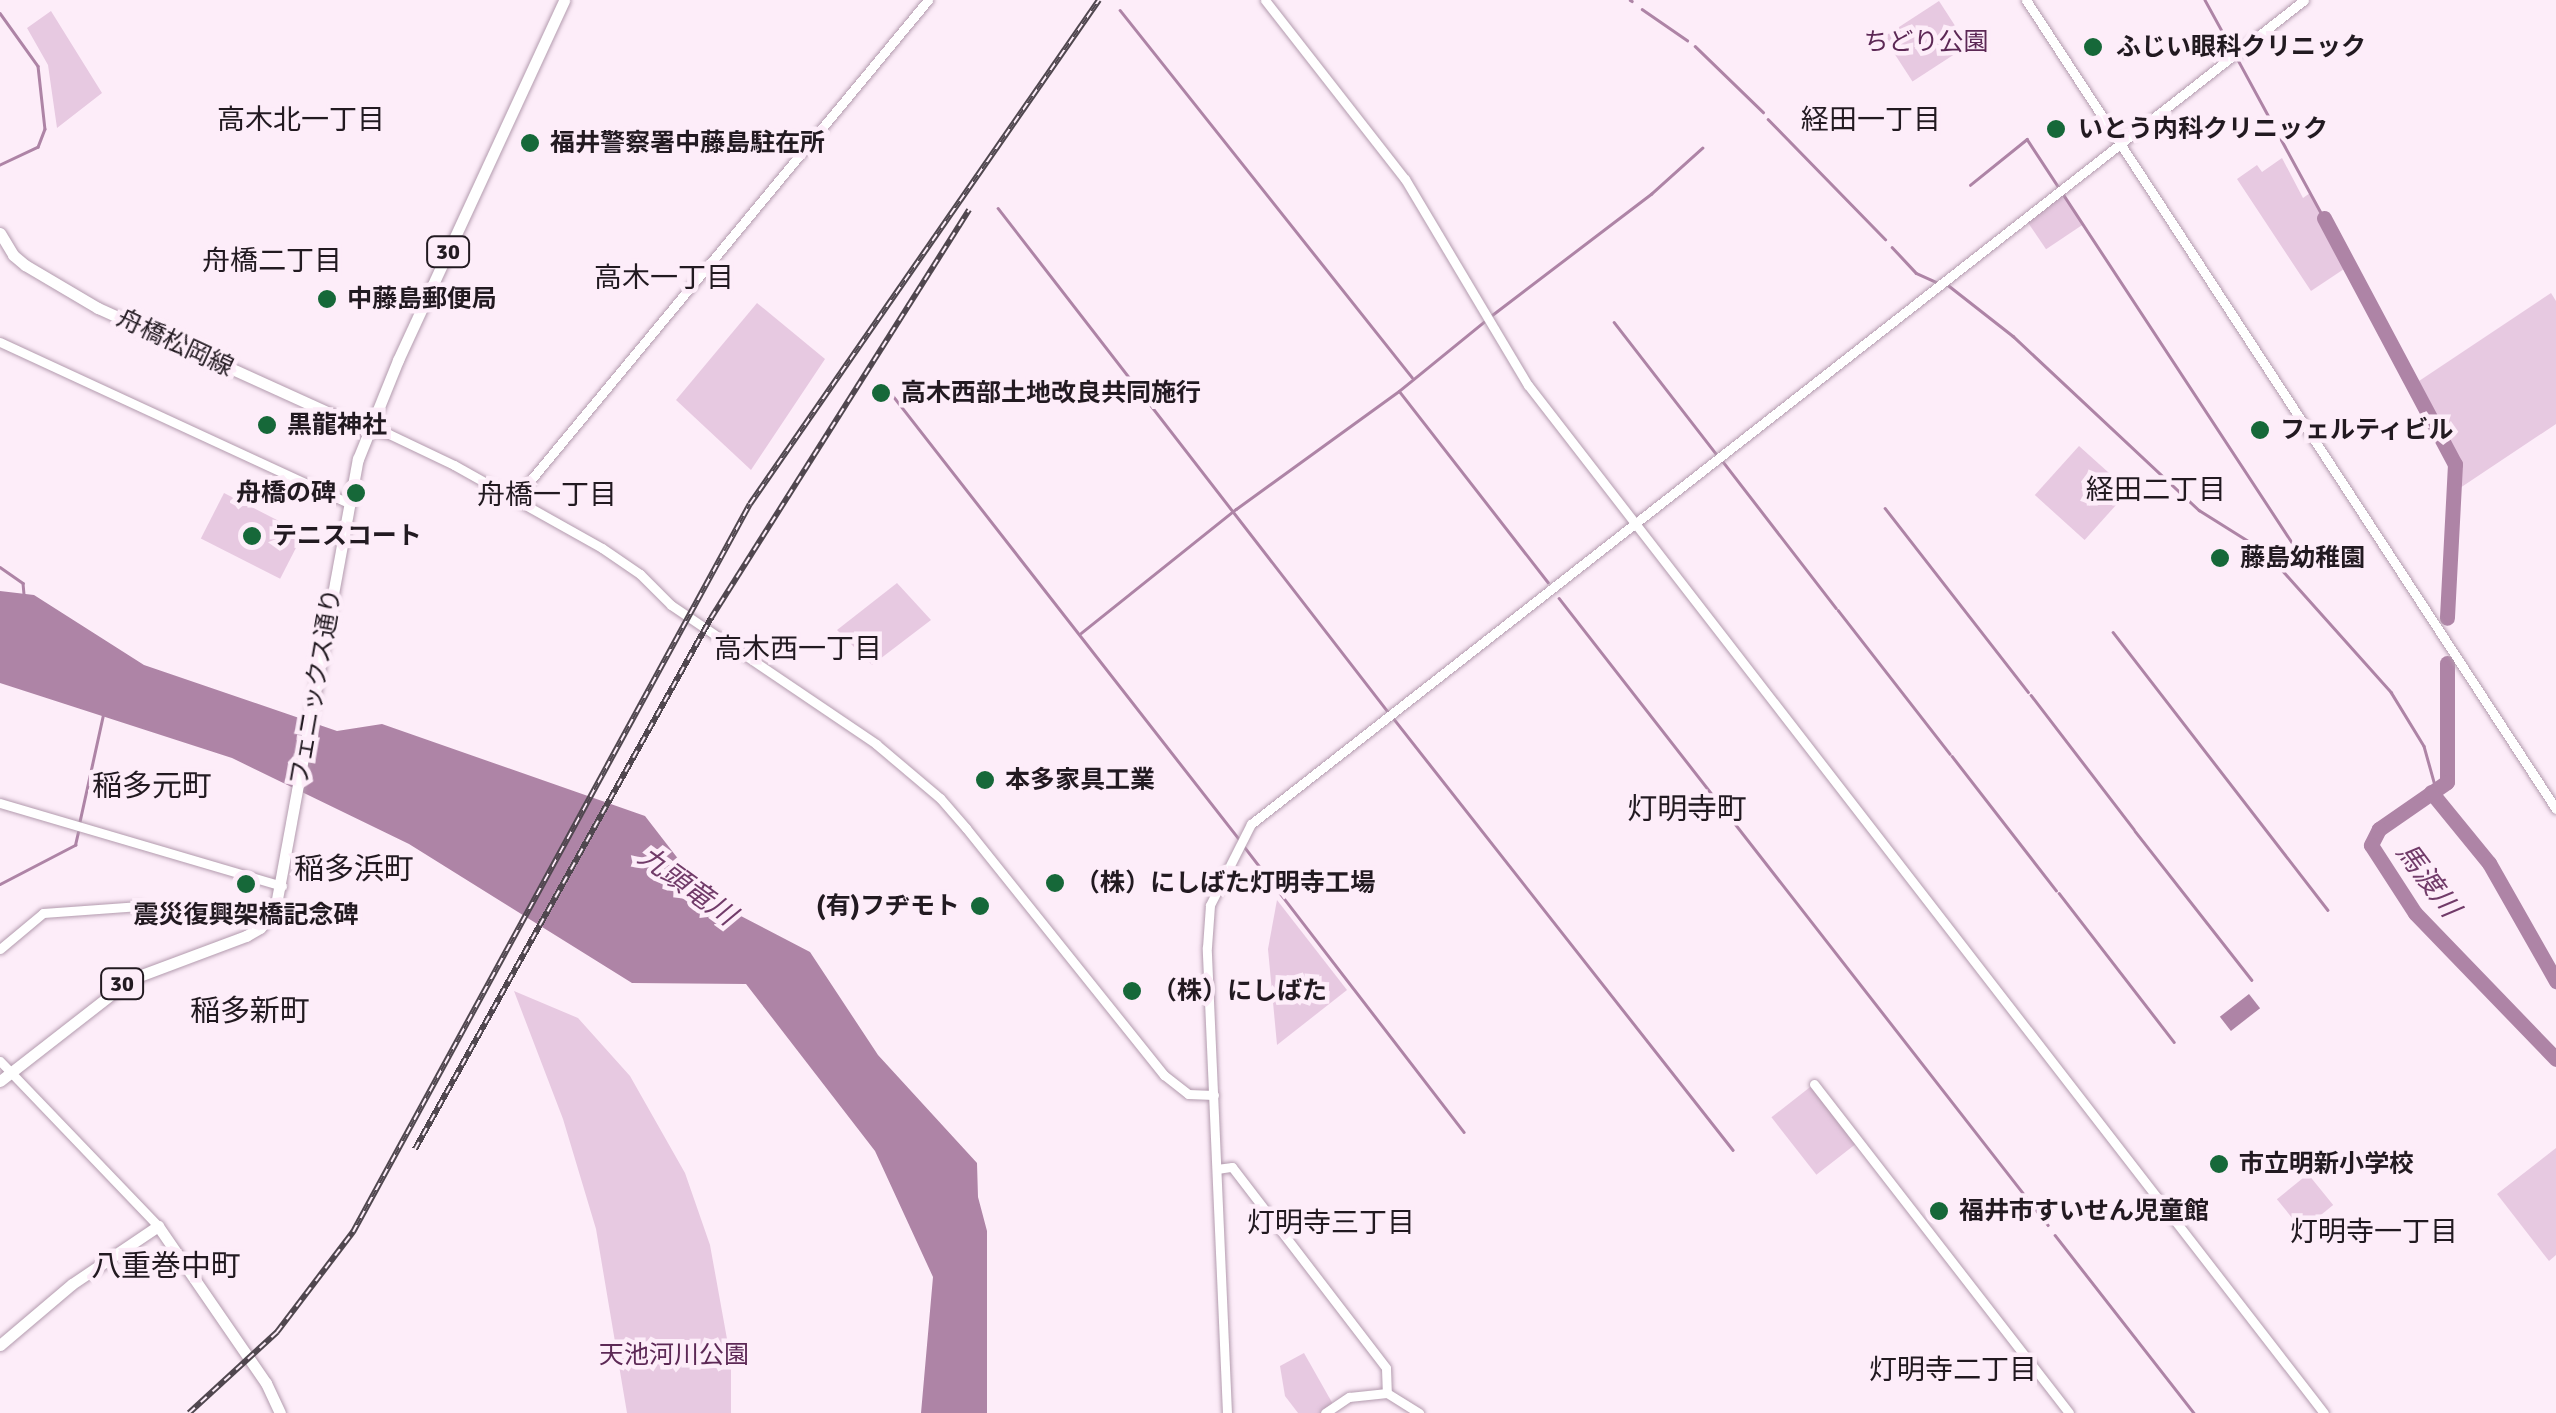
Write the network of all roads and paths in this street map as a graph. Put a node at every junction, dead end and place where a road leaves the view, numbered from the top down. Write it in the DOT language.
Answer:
graph roads {
  1 [pos="564,0"];
  2 [pos="928,0"];
  3 [pos="1265,0"];
  4 [pos="2026,0"];
  5 [pos="2304,0"];
  6 [pos="2120,144"];
  7 [pos="0,233"];
  8 [pos="0,342"];
  9 [pos="367,430"];
  10 [pos="515,499"];
  11 [pos="346,505"];
  12 [pos="1635,523"];
  13 [pos="0,803"];
  14 [pos="2556,810"];
  15 [pos="283,881"];
  16 [pos="140,906"];
  17 [pos="0,949"];
  18 [pos="0,1061"];
  19 [pos="11,1072"];
  20 [pos="0,1081"];
  21 [pos="1814,1084"];
  22 [pos="1214,1095"];
  23 [pos="1216,1169"];
  24 [pos="158,1226"];
  25 [pos="0,1346"];
  26 [pos="1387,1394"];
  27 [pos="280,1413"];
  28 [pos="1227,1413"];
  29 [pos="1325,1413"];
  30 [pos="1419,1413"];
  31 [pos="2069,1413"];
  32 [pos="2324,1413"];
  1 -- 9 [label="main road, フェニックス通り / 30"];
  2 -- 10 [label="street"];
  3 -- 12 [label="street"];
  4 -- 6 [label="street"];
  5 -- 6 [label="street"];
  6 -- 12 [label="street"];
  6 -- 14 [label="street"];
  7 -- 9 [label="main road, 舟橋松岡線"];
  8 -- 11 [label="street"];
  9 -- 10 [label="street"];
  9 -- 11 [label="main road, フェニックス通り / 30"];
  10 -- 22 [label="street"];
  11 -- 15 [label="main road, フェニックス通り / 30"];
  12 -- 22 [label="street"];
  12 -- 32 [label="street"];
  13 -- 15 [label="street"];
  15 -- 19 [label="main road, フェニックス通り / 30"];
  16 -- 17 [label="street"];
  18 -- 19 [label="street"];
  19 -- 20 [label="main road, フェニックス通り / 30"];
  19 -- 24 [label="street"];
  21 -- 31 [label="street"];
  22 -- 23 [label="street"];
  23 -- 26 [label="street"];
  23 -- 28 [label="street"];
  24 -- 25 [label="main road"];
  24 -- 27 [label="main road"];
  26 -- 29 [label="street"];
  26 -- 30 [label="street"];
}
